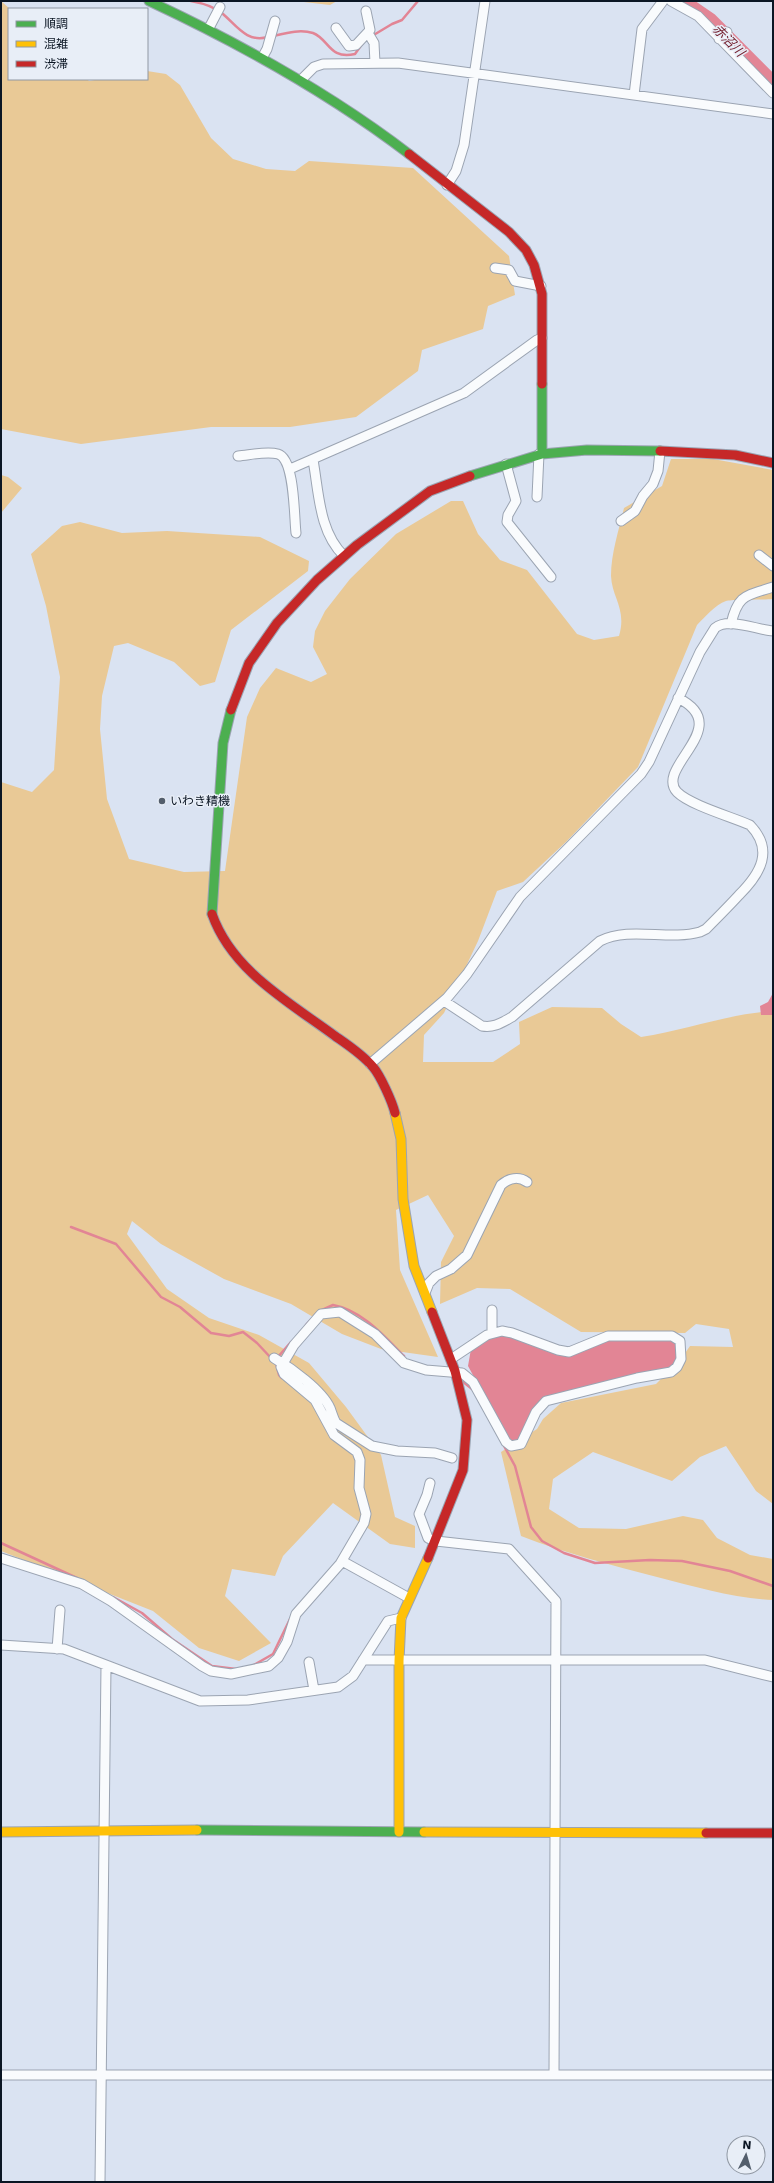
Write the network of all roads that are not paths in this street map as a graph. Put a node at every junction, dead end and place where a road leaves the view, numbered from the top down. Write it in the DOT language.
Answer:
graph roads {
  1 [pos="149,1"];
  2 [pos="484,1"];
  3 [pos="663,1"];
  4 [pos="671,1"];
  5 [pos="166,5"];
  6 [pos="220,7"];
  7 [pos="366,11"];
  8 [pos="275,21"];
  9 [pos="209,28"];
  10 [pos="336,28"];
  11 [pos="727,32"];
  12 [pos="368,33"];
  13 [pos="719,39"];
  14 [pos="262,58"];
  15 [pos="375,63"];
  16 [pos="474,73"];
  17 [pos="301,80"];
  18 [pos="773,93"];
  19 [pos="634,95"];
  20 [pos="773,114"];
  21 [pos="447,185"];
  22 [pos="495,268"];
  23 [pos="541,286"];
  24 [pos="542,338"];
  25 [pos="660,451"];
  26 [pos="540,454"];
  27 [pos="238,456"];
  28 [pos="313,460"];
  29 [pos="773,463"];
  30 [pos="506,464"];
  31 [pos="290,469"];
  32 [pos="537,497"];
  33 [pos="621,521"];
  34 [pos="296,533"];
  35 [pos="759,555"];
  36 [pos="344,556"];
  37 [pos="773,566"];
  38 [pos="551,577"];
  39 [pos="773,587"];
  40 [pos="731,624"];
  41 [pos="773,631"];
  42 [pos="678,698"];
  43 [pos="444,1001"];
  44 [pos="370,1064"];
  45 [pos="527,1182"];
  46 [pos="425,1293"];
  47 [pos="492,1310"];
  48 [pos="492,1333"];
  49 [pos="451,1359"];
  50 [pos="278,1361"];
  51 [pos="455,1371"];
  52 [pos="452,1458"];
  53 [pos="430,1483"];
  54 [pos="436,1541"];
  55 [pos="1,1558"];
  56 [pos="342,1561"];
  57 [pos="409,1598"];
  58 [pos="60,1610"];
  59 [pos="402,1618"];
  60 [pos="1,1645"];
  61 [pos="57,1649"];
  62 [pos="363,1660"];
  63 [pos="399,1661"];
  64 [pos="556,1661"];
  65 [pos="309,1662"];
  66 [pos="106,1666"];
  67 [pos="773,1677"];
  68 [pos="314,1690"];
  69 [pos="103,1831"];
  70 [pos="1,1832"];
  71 [pos="399,1832"];
  72 [pos="555,1833"];
  73 [pos="773,1833"];
  74 [pos="1,2075"];
  75 [pos="100,2075"];
  76 [pos="554,2075"];
  77 [pos="773,2075"];
  78 [pos="100,2182"];
  1 -- 5 [label="street"];
  2 -- 16 [label="street"];
  3 -- 19 [label="street"];
  4 -- 13 [label="street"];
  5 -- 9 [label="street"];
  6 -- 9 [label="street"];
  7 -- 12 [label="street"];
  8 -- 14 [label="street"];
  9 -- 14 [label="street"];
  10 -- 12 [label="street"];
  11 -- 13 [label="street"];
  12 -- 15 [label="street"];
  13 -- 18 [label="street"];
  14 -- 17 [label="street"];
  15 -- 16 [label="street"];
  15 -- 17 [label="street"];
  16 -- 19 [label="street"];
  16 -- 21 [label="street"];
  17 -- 21 [label="street"];
  19 -- 20 [label="street"];
  21 -- 23 [label="street"];
  22 -- 23 [label="street"];
  23 -- 24 [label="street"];
  24 -- 26 [label="street"];
  24 -- 28 [label="street"];
  25 -- 26 [label="street"];
  25 -- 29 [label="street"];
  25 -- 33 [label="street"];
  26 -- 30 [label="street"];
  26 -- 32 [label="street"];
  27 -- 31 [label="street"];
  28 -- 31 [label="street"];
  28 -- 36 [label="street"];
  30 -- 36 [label="street"];
  30 -- 38 [label="street"];
  31 -- 34 [label="street"];
  35 -- 37 [label="street"];
  36 -- 44 [label="street"];
  39 -- 40 [label="street"];
  40 -- 41 [label="street"];
  40 -- 42 [label="street"];
  42 -- 43 [label="street"];
  42 -- 43 [label="street"];
  43 -- 44 [label="street"];
  44 -- 46 [label="street"];
  45 -- 46 [label="street"];
  46 -- 49 [label="street"];
  47 -- 48 [label="street"];
  48 -- 49 [label="street"];
  48 -- 51 [label="street"];
  49 -- 51 [label="street"];
  50 -- 51 [label="street"];
  50 -- 52 [label="street"];
  50 -- 56 [label="street"];
  51 -- 54 [label="street"];
  53 -- 54 [label="street"];
  54 -- 57 [label="street"];
  54 -- 64 [label="street"];
  55 -- 56 [label="street"];
  56 -- 57 [label="street"];
  57 -- 59 [label="street"];
  58 -- 61 [label="street"];
  59 -- 62 [label="street"];
  59 -- 63 [label="street"];
  60 -- 61 [label="street"];
  61 -- 66 [label="street"];
  62 -- 63 [label="street"];
  62 -- 68 [label="street"];
  63 -- 64 [label="street"];
  63 -- 71 [label="street"];
  64 -- 67 [label="street"];
  64 -- 72 [label="street"];
  65 -- 68 [label="street"];
  66 -- 68 [label="street"];
  66 -- 69 [label="street"];
  69 -- 70 [label="street"];
  69 -- 71 [label="street"];
  69 -- 75 [label="street"];
  71 -- 72 [label="street"];
  72 -- 73 [label="street"];
  72 -- 76 [label="street"];
  74 -- 75 [label="street"];
  75 -- 76 [label="street"];
  75 -- 78 [label="street"];
  76 -- 77 [label="street"];
}
